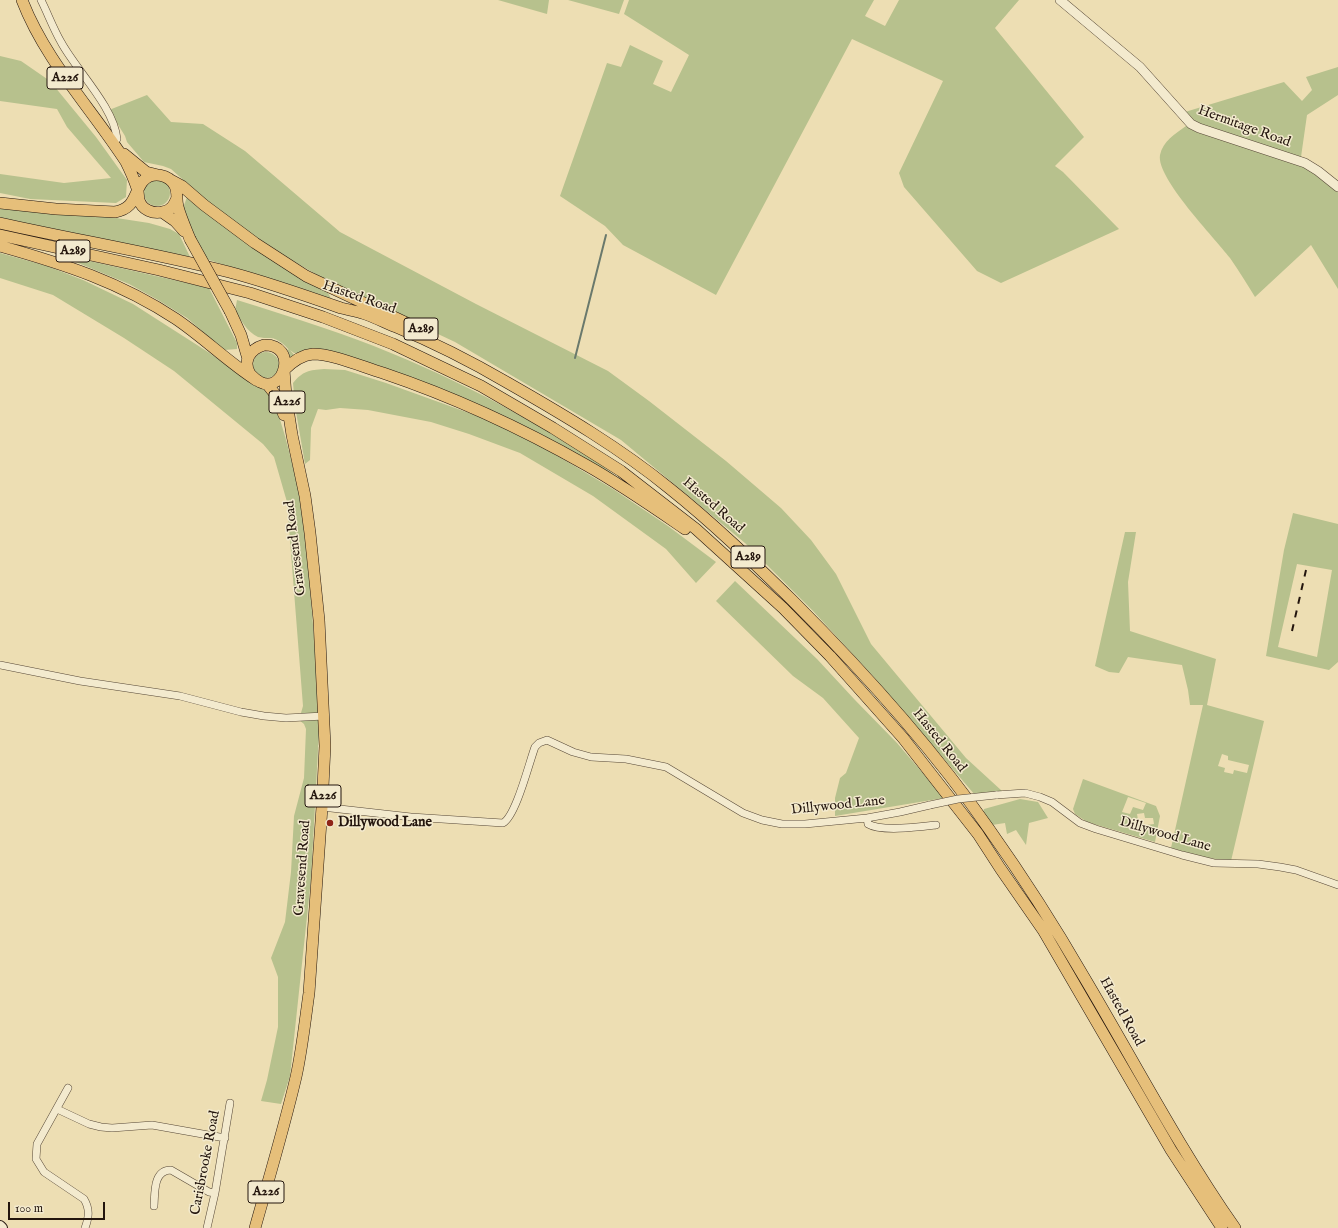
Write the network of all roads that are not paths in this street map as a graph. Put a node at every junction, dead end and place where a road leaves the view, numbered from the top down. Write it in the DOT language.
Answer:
graph roads {
  1 [pos="22,0"];
  2 [pos="41,0"];
  3 [pos="1060,0"];
  4 [pos="116,147"];
  5 [pos="164,177"];
  6 [pos="1338,187"];
  7 [pos="138,191"];
  8 [pos="176,198"];
  9 [pos="0,202"];
  10 [pos="162,212"];
  11 [pos="0,224"];
  12 [pos="0,235"];
  13 [pos="190,239"];
  14 [pos="0,246"];
  15 [pos="230,311"];
  16 [pos="264,345"];
  17 [pos="248,359"];
  18 [pos="284,370"];
  19 [pos="256,380"];
  20 [pos="267,384"];
  21 [pos="292,434"];
  22 [pos="669,488"];
  23 [pos="732,560"];
  24 [pos="0,665"];
  25 [pos="324,716"];
  26 [pos="322,807"];
  27 [pos="867,818"];
  28 [pos="936,825"];
  29 [pos="1338,885"];
  30 [pos="68,1088"];
  31 [pos="230,1103"];
  32 [pos="57,1109"];
  33 [pos="225,1138"];
  34 [pos="215,1193"];
  35 [pos="154,1206"];
  36 [pos="84,1228"];
  37 [pos="206,1228"];
  38 [pos="255,1228"];
  39 [pos="1222,1228"];
  40 [pos="1236,1228"];
  1 -- 4 [label="main road, A226"];
  2 -- 4 [label="street"];
  3 -- 6 [label="street, Hermitage Road"];
  4 -- 5 [label="main road, A226"];
  4 -- 7 [label="main road, A226"];
  5 -- 7 [label="main road"];
  5 -- 8 [label="main road"];
  5 -- 22 [label="main road, A289"];
  7 -- 9 [label="main road"];
  7 -- 10 [label="main road"];
  8 -- 10 [label="main road"];
  8 -- 13 [label="main road"];
  10 -- 13 [label="main road"];
  11 -- 22 [label="main road, Hasted Road / A289"];
  12 -- 23 [label="main road, Hasted Road / A289"];
  13 -- 15 [label="main road, bridge"];
  14 -- 19 [label="main road, A289"];
  15 -- 16 [label="main road"];
  15 -- 17 [label="main road"];
  16 -- 17 [label="main road"];
  16 -- 18 [label="main road"];
  17 -- 19 [label="main road"];
  18 -- 20 [label="main road"];
  18 -- 21 [label="main road, Gravesend Road / A226"];
  18 -- 23 [label="main road, A289"];
  19 -- 20 [label="main road"];
  20 -- 21 [label="main road, Gravesend Road / A226"];
  21 -- 25 [label="main road, Gravesend Road / A226"];
  22 -- 40 [label="main road, Hasted Road / A289"];
  23 -- 39 [label="main road, Hasted Road / A289"];
  24 -- 25 [label="street"];
  25 -- 26 [label="main road, Gravesend Road / A226"];
  26 -- 27 [label="street, Dillywood Lane"];
  26 -- 38 [label="main road, Gravesend Road / A226"];
  27 -- 28 [label="street"];
  27 -- 29 [label="street, Dillywood Lane, bridge"];
  30 -- 32 [label="street"];
  31 -- 33 [label="street, Carisbrooke Road"];
  32 -- 33 [label="street"];
  32 -- 36 [label="street"];
  33 -- 34 [label="street, Carisbrooke Road"];
  34 -- 35 [label="street"];
  34 -- 37 [label="street, Carisbrooke Road"];
}
